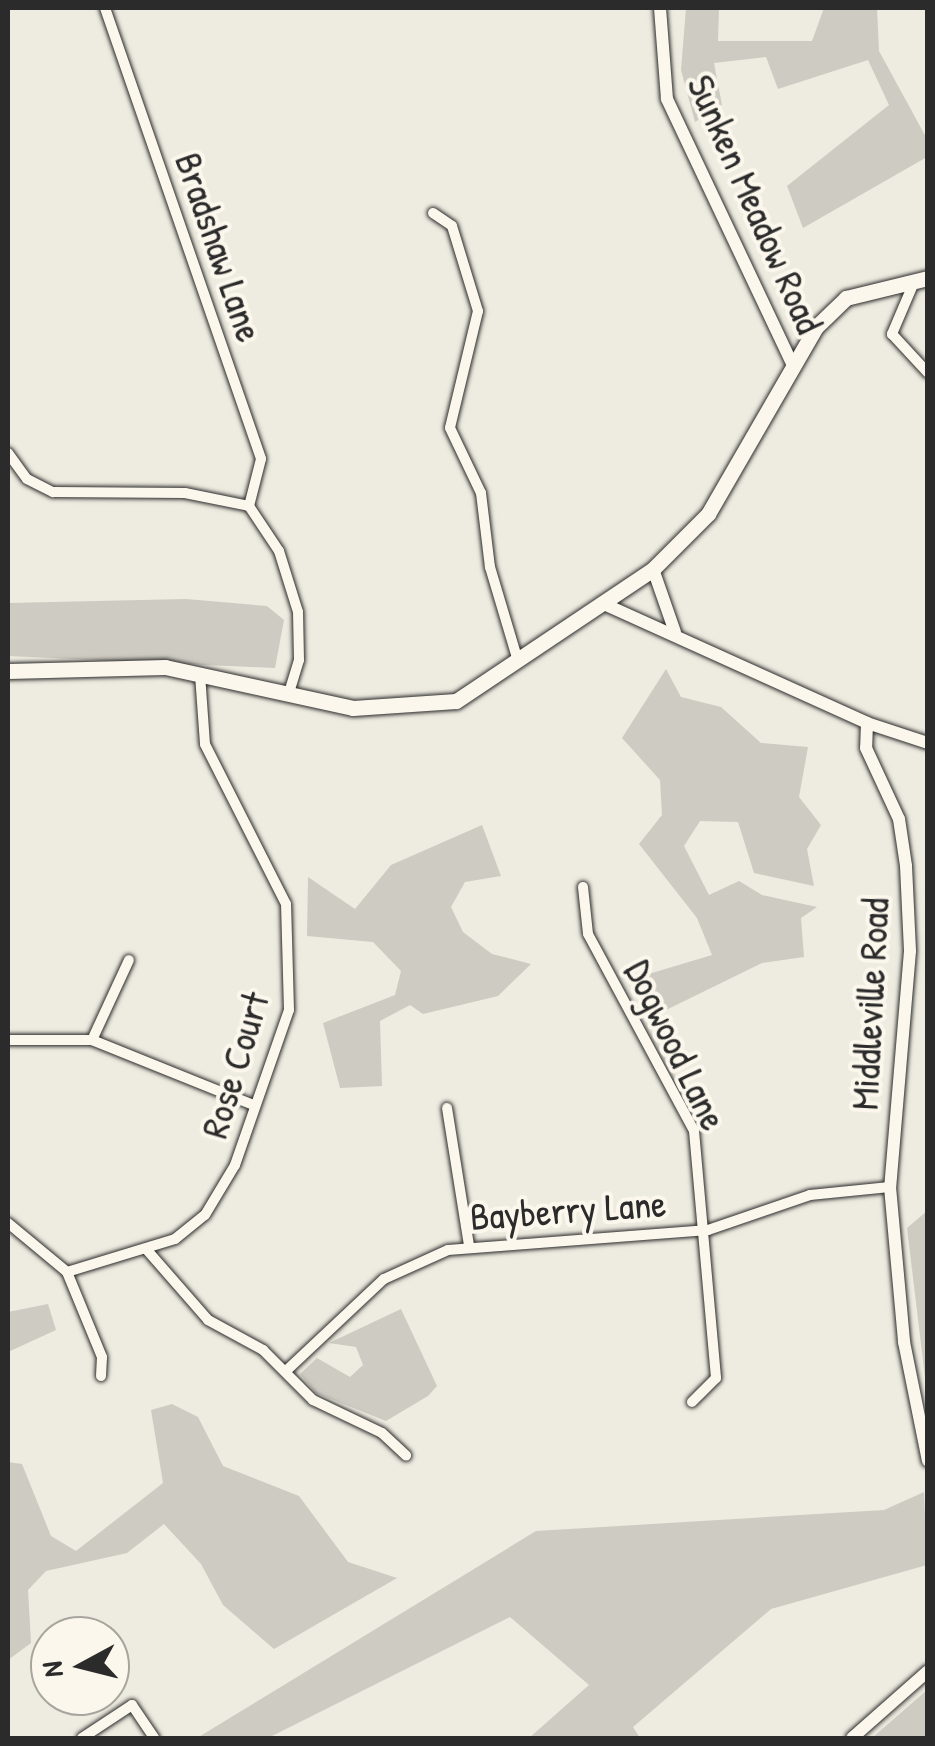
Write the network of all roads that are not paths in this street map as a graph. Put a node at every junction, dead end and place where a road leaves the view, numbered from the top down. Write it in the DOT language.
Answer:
graph roads {
  1 [pos="105,8"];
  2 [pos="660,8"];
  3 [pos="433,213"];
  4 [pos="922,279"];
  5 [pos="793,365"];
  6 [pos="928,374"];
  7 [pos="8,453"];
  8 [pos="248,506"];
  9 [pos="652,568"];
  10 [pos="604,604"];
  11 [pos="675,632"];
  12 [pos="518,661"];
  13 [pos="8,671"];
  14 [pos="200,675"];
  15 [pos="290,693"];
  16 [pos="867,723"];
  17 [pos="928,743"];
  18 [pos="584,888"];
  19 [pos="130,960"];
  20 [pos="8,1040"];
  21 [pos="92,1040"];
  22 [pos="252,1104"];
  23 [pos="447,1108"];
  24 [pos="890,1187"];
  25 [pos="8,1223"];
  26 [pos="708,1230"];
  27 [pos="469,1245"];
  28 [pos="148,1250"];
  29 [pos="68,1272"];
  30 [pos="287,1370"];
  31 [pos="100,1376"];
  32 [pos="692,1402"];
  33 [pos="406,1455"];
  34 [pos="928,1461"];
  35 [pos="928,1671"];
  36 [pos="82,1738"];
  37 [pos="154,1738"];
  38 [pos="852,1738"];
  1 -- 8 [label="street, Bradshaw Lane"];
  2 -- 5 [label="street, Sunken Meadow Road"];
  3 -- 12 [label="street"];
  4 -- 5 [label="main road"];
  4 -- 6 [label="street"];
  5 -- 9 [label="main road"];
  7 -- 8 [label="street"];
  8 -- 15 [label="street"];
  9 -- 10 [label="main road"];
  9 -- 11 [label="street"];
  10 -- 11 [label="street"];
  10 -- 12 [label="main road"];
  11 -- 16 [label="street"];
  12 -- 15 [label="main road"];
  13 -- 14 [label="main road"];
  14 -- 15 [label="main road"];
  14 -- 22 [label="street, Rose Court"];
  16 -- 17 [label="street"];
  16 -- 24 [label="street, Middleville Road"];
  18 -- 26 [label="street, Dogwood Lane"];
  19 -- 21 [label="street"];
  20 -- 21 [label="street"];
  21 -- 22 [label="street"];
  22 -- 28 [label="street, Rose Court"];
  23 -- 27 [label="street"];
  24 -- 26 [label="street, Bayberry Lane"];
  24 -- 34 [label="street, Middleville Road"];
  25 -- 29 [label="street"];
  26 -- 27 [label="street, Bayberry Lane"];
  26 -- 32 [label="street, Dogwood Lane"];
  27 -- 30 [label="street, Bayberry Lane"];
  28 -- 29 [label="street, Rose Court"];
  28 -- 30 [label="street"];
  29 -- 31 [label="street"];
  30 -- 33 [label="street"];
  35 -- 38 [label="street"];
  36 -- 37 [label="street"];
}
